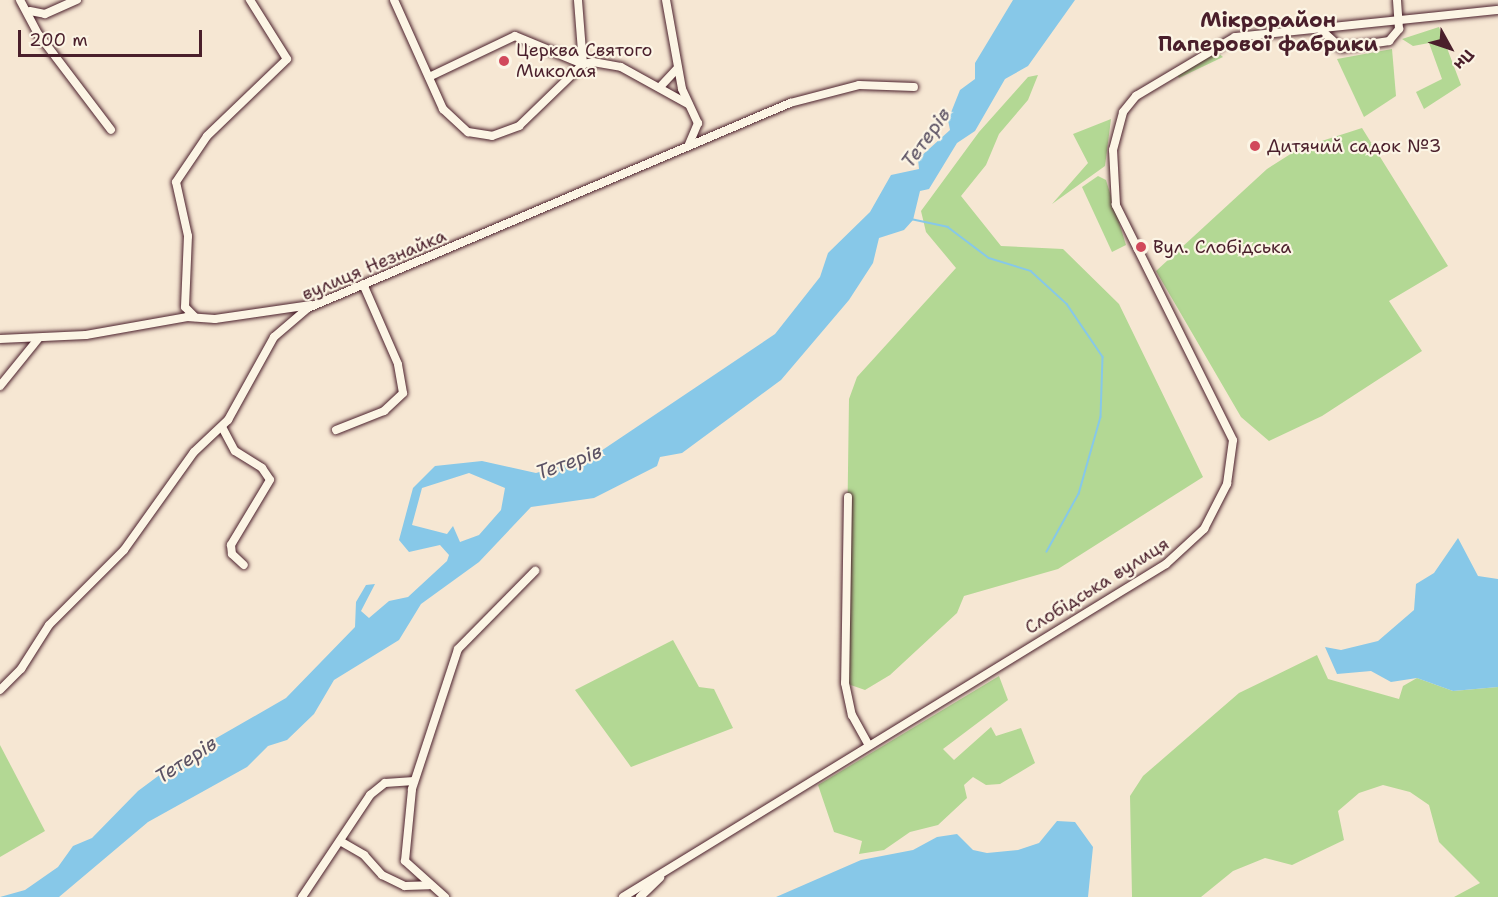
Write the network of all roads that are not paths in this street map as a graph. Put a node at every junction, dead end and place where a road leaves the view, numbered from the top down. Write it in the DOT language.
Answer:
graph roads {
  1 [pos="20,0"];
  2 [pos="77,0"];
  3 [pos="250,0"];
  4 [pos="394,0"];
  5 [pos="578,0"];
  6 [pos="666,0"];
  7 [pos="1397,0"];
  8 [pos="1498,10"];
  9 [pos="30,11"];
  10 [pos="1398,22"];
  11 [pos="1320,28"];
  12 [pos="583,64"];
  13 [pos="678,66"];
  14 [pos="429,78"];
  15 [pos="660,87"];
  16 [pos="914,87"];
  17 [pos="688,104"];
  18 [pos="111,130"];
  19 [pos="686,148"];
  20 [pos="363,284"];
  21 [pos="318,304"];
  22 [pos="195,317"];
  23 [pos="0,339"];
  24 [pos="38,339"];
  25 [pos="0,386"];
  26 [pos="222,427"];
  27 [pos="336,430"];
  28 [pos="849,497"];
  29 [pos="244,565"];
  30 [pos="535,571"];
  31 [pos="0,690"];
  32 [pos="868,744"];
  33 [pos="414,781"];
  34 [pos="340,841"];
  35 [pos="684,857"];
  36 [pos="429,885"];
  37 [pos="302,897"];
  38 [pos="445,897"];
  39 [pos="623,897"];
  40 [pos="639,897"];
  1 -- 9 [label="street"];
  2 -- 9 [label="street"];
  3 -- 22 [label="street"];
  4 -- 14 [label="street"];
  5 -- 12 [label="street"];
  6 -- 13 [label="street"];
  7 -- 10 [label="street"];
  8 -- 10 [label="street"];
  9 -- 18 [label="street"];
  10 -- 11 [label="street"];
  10 -- 11 [label="street"];
  11 -- 32 [label="street, Слобідська вулиця"];
  12 -- 14 [label="street"];
  12 -- 14 [label="street"];
  12 -- 15 [label="street"];
  13 -- 15 [label="street"];
  13 -- 17 [label="street"];
  15 -- 17 [label="street"];
  16 -- 19 [label="street, вулиця Незнайка"];
  17 -- 19 [label="street"];
  19 -- 20 [label="street, вулиця Незнайка"];
  20 -- 21 [label="street, вулиця Незнайка"];
  20 -- 27 [label="street"];
  21 -- 22 [label="street"];
  21 -- 26 [label="street, вулиця Незнайка"];
  22 -- 24 [label="street"];
  23 -- 24 [label="street"];
  24 -- 25 [label="street"];
  26 -- 29 [label="street"];
  26 -- 31 [label="street, вулиця Незнайка"];
  28 -- 32 [label="street"];
  30 -- 33 [label="street"];
  32 -- 35 [label="street, Слобідська вулиця"];
  33 -- 34 [label="street"];
  33 -- 36 [label="street"];
  34 -- 36 [label="street"];
  34 -- 37 [label="street"];
  35 -- 39 [label="street, Слобідська вулиця"];
  35 -- 40 [label="street"];
  36 -- 38 [label="street"];
}
